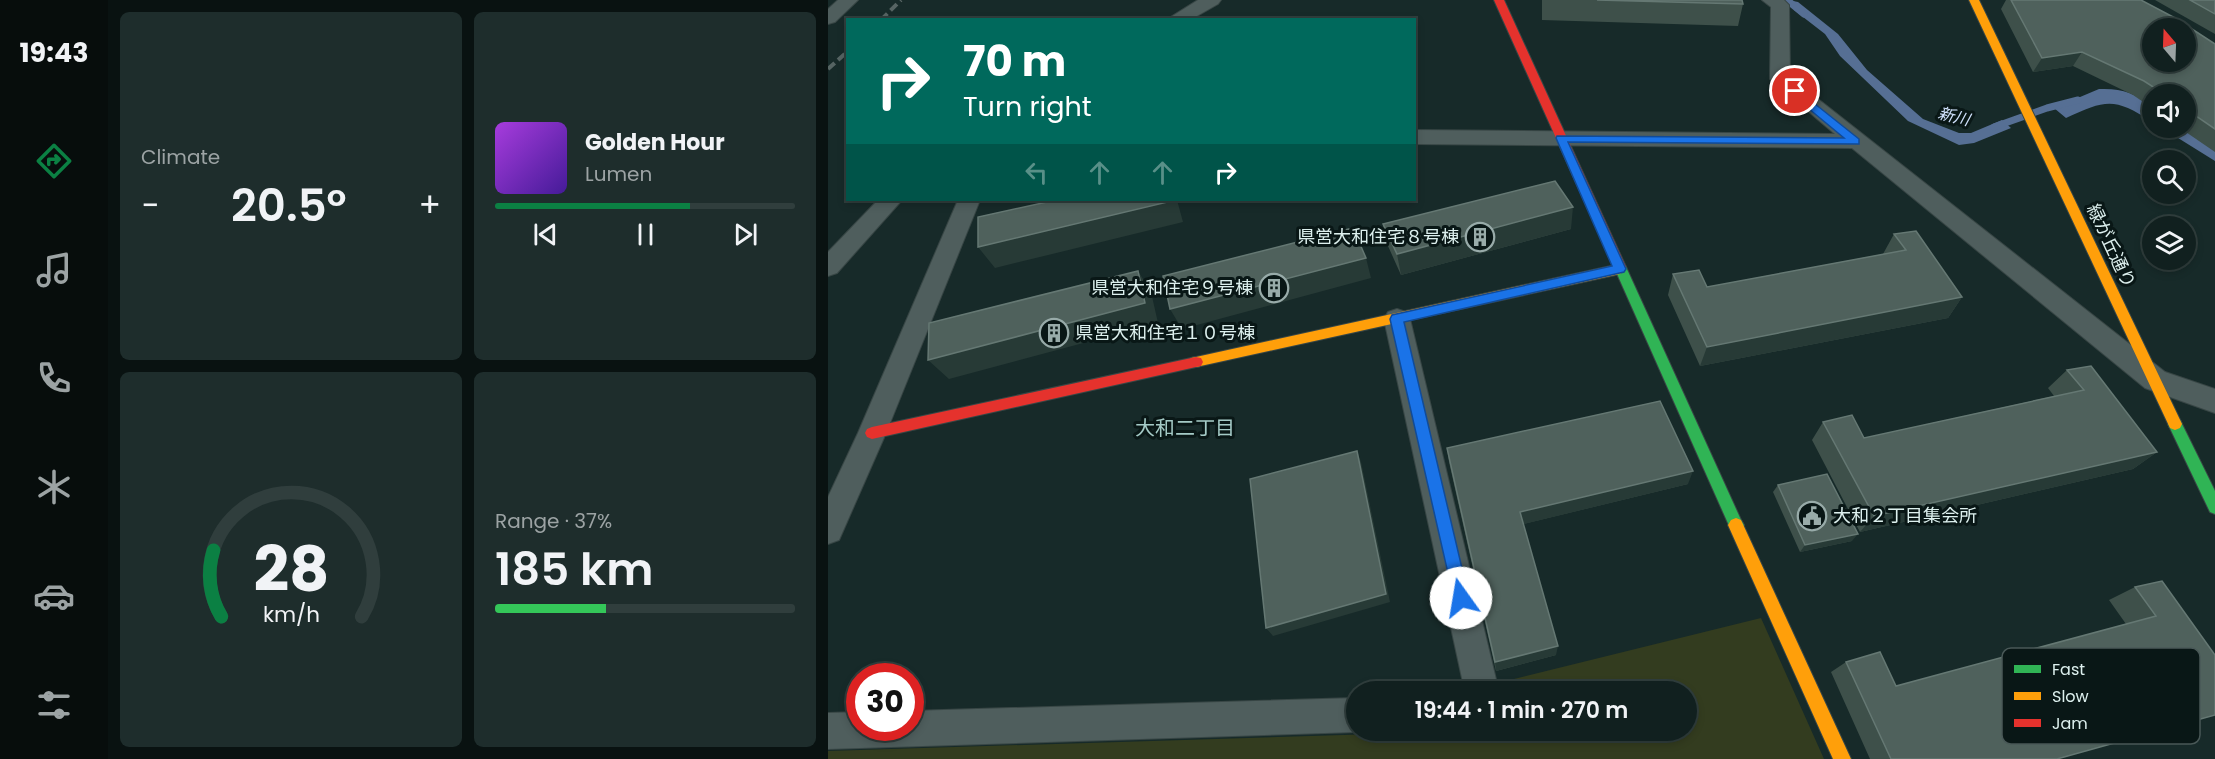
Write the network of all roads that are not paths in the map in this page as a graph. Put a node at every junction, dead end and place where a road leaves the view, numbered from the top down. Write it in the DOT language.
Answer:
graph roads {
  1 [pos="849,0"];
  2 [pos="1212,0"];
  3 [pos="1499,0"];
  4 [pos="1772,0"];
  5 [pos="1974,0"];
  6 [pos="828,18"];
  7 [pos="1179,18"];
  8 [pos="1416,137"];
  9 [pos="1561,138"];
  10 [pos="1855,141"];
  11 [pos="890,201"];
  12 [pos="969,201"];
  13 [pos="828,267"];
  14 [pos="1620,269"];
  15 [pos="1397,319"];
  16 [pos="2155,380"];
  17 [pos="2215,401"];
  18 [pos="872,433"];
  19 [pos="2215,507"];
  20 [pos="828,530"];
  21 [pos="1479,681"];
  22 [pos="1346,715"];
  23 [pos="828,730"];
  24 [pos="1842,759"];
  1 -- 6 [label="street"];
  2 -- 7 [label="street"];
  3 -- 9 [label="street"];
  4 -- 10 [label="street"];
  5 -- 16 [label="street, 緑が丘通り"];
  8 -- 9 [label="street"];
  9 -- 10 [label="street"];
  9 -- 14 [label="street"];
  10 -- 16 [label="street"];
  11 -- 13 [label="street"];
  12 -- 18 [label="street"];
  14 -- 15 [label="street"];
  14 -- 24 [label="street"];
  15 -- 18 [label="street"];
  15 -- 21 [label="street"];
  16 -- 17 [label="street"];
  16 -- 19 [label="street, 緑が丘通り"];
  18 -- 20 [label="street"];
  22 -- 23 [label="street"];
}
